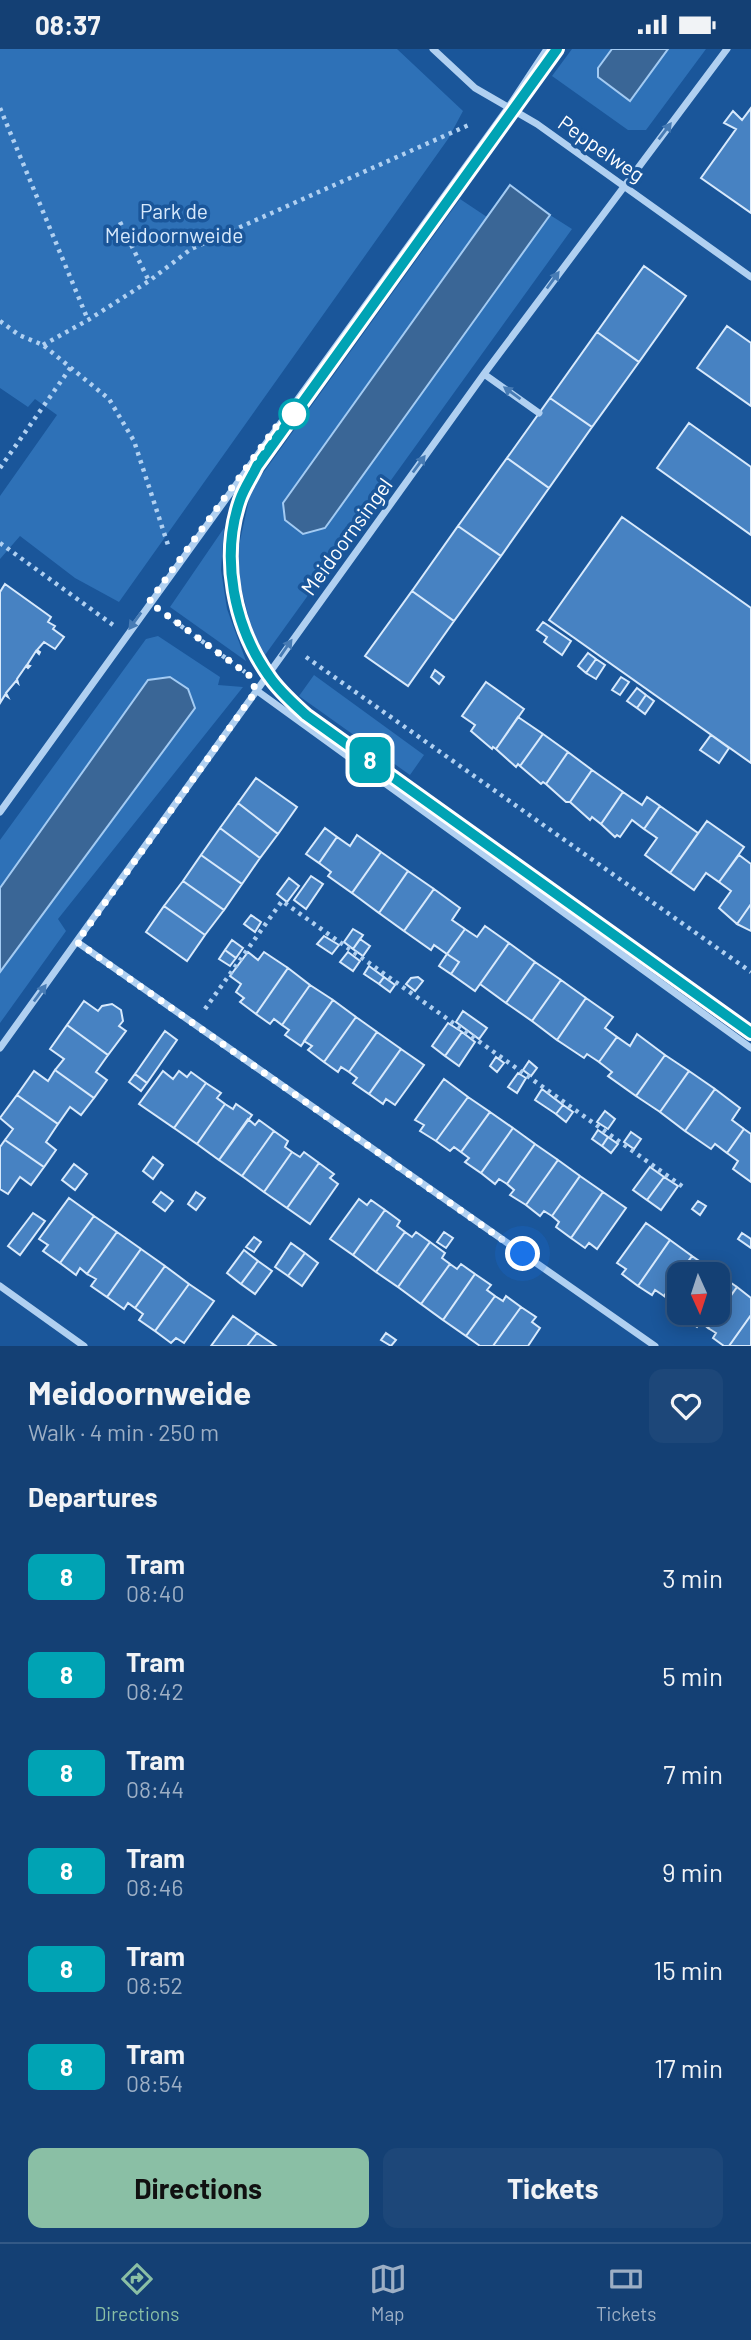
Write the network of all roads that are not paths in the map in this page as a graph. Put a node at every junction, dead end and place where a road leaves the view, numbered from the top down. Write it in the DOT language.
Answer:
graph roads {
  1 [pos="433,49"];
  2 [pos="547,49"];
  3 [pos="727,49"];
  4 [pos="508,108"];
  5 [pos="623,185"];
  6 [pos="751,277"];
  7 [pos="484,374"];
  8 [pos="539,413"];
  9 [pos="256,691"];
  10 [pos="0,812"];
  11 [pos="77,942"];
  12 [pos="0,1048"];
  13 [pos="751,1048"];
  14 [pos="0,1286"];
  15 [pos="84,1346"];
  16 [pos="655,1346"];
  1 -- 4 [label="street, Peppelweg"];
  2 -- 4 [label="street"];
  5 -- 3 [label="street, Meidoornsingel, one-way"];
  4 -- 5 [label="street, Peppelweg"];
  4 -- 10 [label="street, one-way"];
  5 -- 6 [label="street, Peppelweg"];
  7 -- 5 [label="street, Meidoornsingel, one-way"];
  8 -- 7 [label="street, one-way"];
  9 -- 7 [label="street, Meidoornsingel, one-way"];
  9 -- 11 [label="street, Meidoornsingel"];
  9 -- 13 [label="street"];
  12 -- 11 [label="street, Meidoornsingel, one-way"];
  11 -- 16 [label="street"];
  14 -- 15 [label="street"];
}
